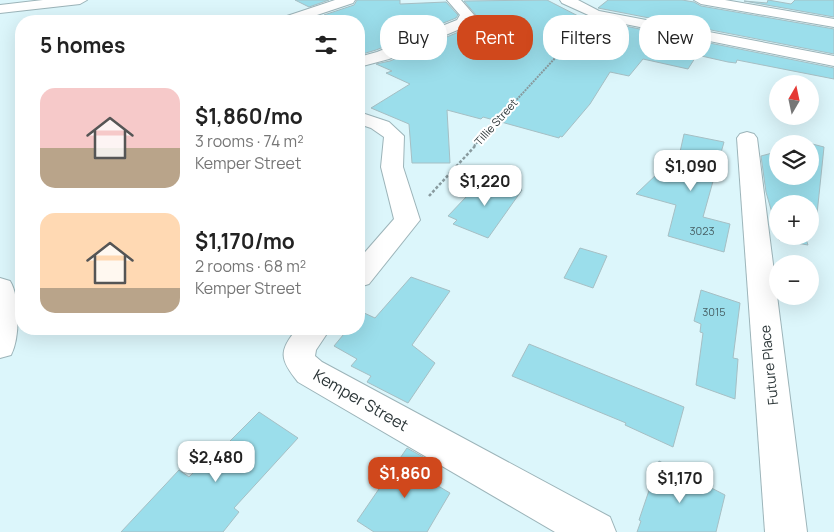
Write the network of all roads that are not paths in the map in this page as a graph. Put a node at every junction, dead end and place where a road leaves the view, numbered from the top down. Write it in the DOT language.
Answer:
graph roads {
  1 [pos="80,0"];
  2 [pos="348,0"];
  3 [pos="454,0"];
  4 [pos="567,0"];
  5 [pos="701,0"];
  6 [pos="0,9"];
  7 [pos="304,15"];
  8 [pos="834,23"];
  9 [pos="365,60"];
  10 [pos="834,60"];
  11 [pos="365,119"];
  12 [pos="747,138"];
  13 [pos="365,270"];
  14 [pos="0,288"];
  15 [pos="307,338"];
  16 [pos="0,346"];
  17 [pos="595,532"];
  18 [pos="786,532"];
  1 -- 6 [label="street"];
  2 -- 7 [label="street"];
  3 -- 9 [label="street"];
  4 -- 10 [label="street"];
  5 -- 8 [label="street"];
  11 -- 13 [label="street"];
  12 -- 18 [label="street, Future Place"];
  14 -- 16 [label="street"];
  15 -- 17 [label="street, Kemper Street"];
}
